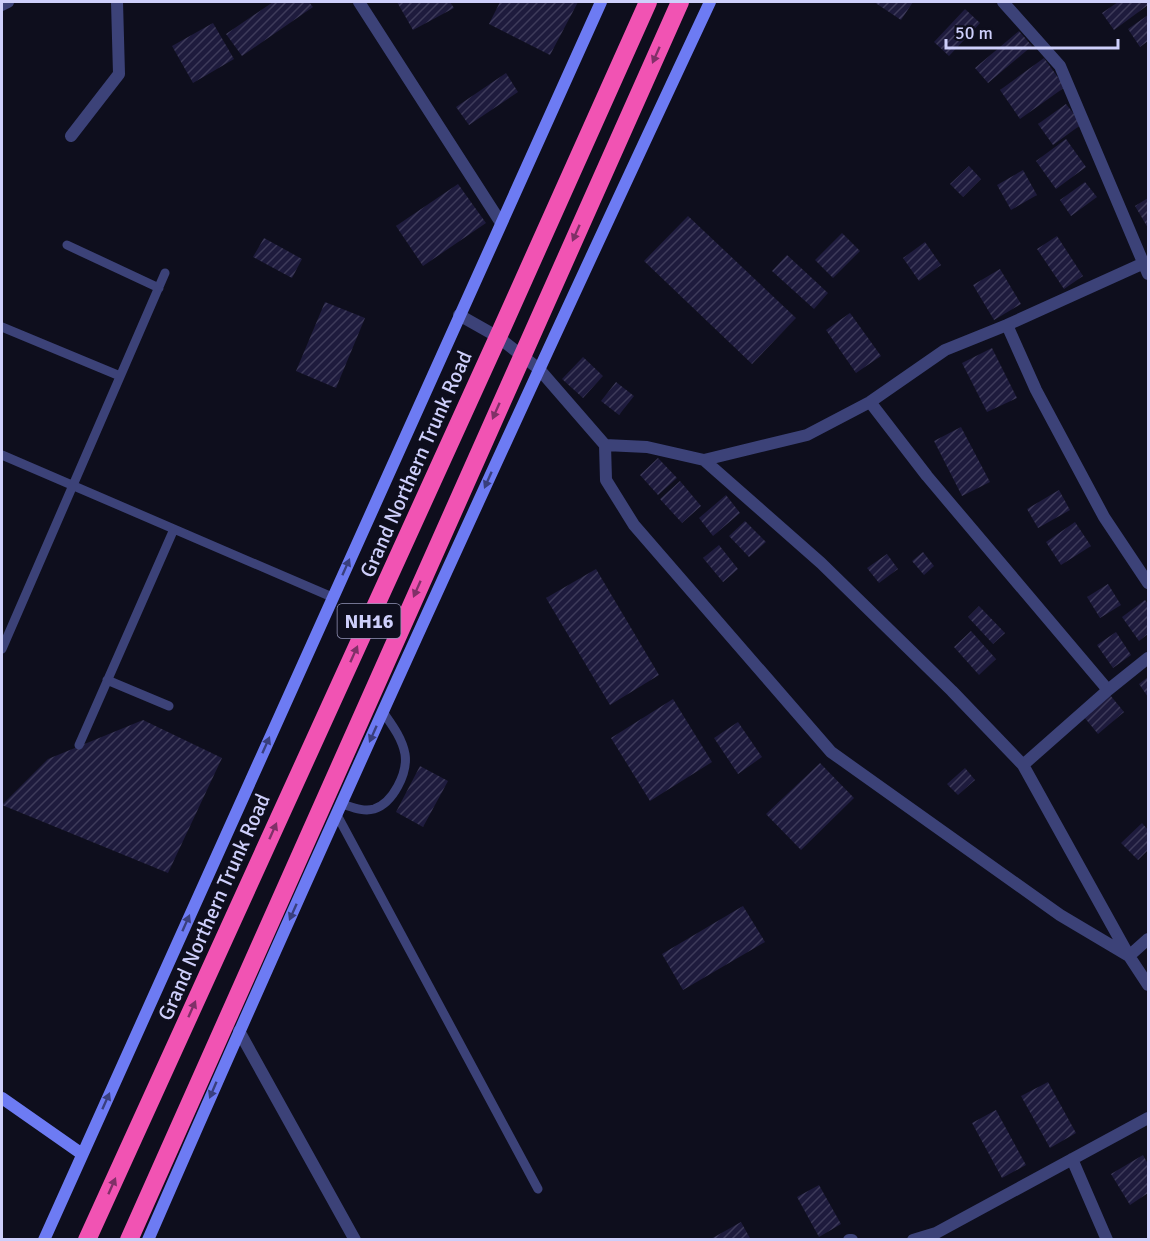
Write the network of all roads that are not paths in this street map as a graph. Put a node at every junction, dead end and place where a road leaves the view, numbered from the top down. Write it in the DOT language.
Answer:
graph roads {
  1 [pos="8,2"];
  2 [pos="117,2"];
  3 [pos="359,2"];
  4 [pos="601,2"];
  5 [pos="648,2"];
  6 [pos="681,2"];
  7 [pos="710,2"];
  8 [pos="1003,2"];
  9 [pos="2,5"];
  10 [pos="71,136"];
  11 [pos="501,223"];
  12 [pos="67,245"];
  13 [pos="1146,268"];
  14 [pos="165,273"];
  15 [pos="159,288"];
  16 [pos="459,315"];
  17 [pos="1007,325"];
  18 [pos="2,327"];
  19 [pos="498,337"];
  20 [pos="521,355"];
  21 [pos="538,369"];
  22 [pos="120,376"];
  23 [pos="870,402"];
  24 [pos="605,445"];
  25 [pos="2,455"];
  26 [pos="704,460"];
  27 [pos="72,485"];
  28 [pos="174,529"];
  29 [pos="1149,583"];
  30 [pos="332,597"];
  31 [pos="2,649"];
  32 [pos="1149,658"];
  33 [pos="107,680"];
  34 [pos="1108,690"];
  35 [pos="169,706"];
  36 [pos="383,712"];
  37 [pos="79,745"];
  38 [pos="1023,765"];
  39 [pos="339,810"];
  40 [pos="1149,939"];
  41 [pos="1129,956"];
  42 [pos="1149,985"];
  43 [pos="239,1031"];
  44 [pos="2,1098"];
  45 [pos="1149,1118"];
  46 [pos="82,1154"];
  47 [pos="1072,1159"];
  48 [pos="538,1188"];
  49 [pos="937,1236"];
  50 [pos="44,1239"];
  51 [pos="87,1239"];
  52 [pos="129,1239"];
  53 [pos="148,1239"];
  54 [pos="355,1239"];
  55 [pos="913,1239"];
  56 [pos="1107,1239"];
  1 -- 9 [label="street"];
  2 -- 10 [label="street"];
  3 -- 11 [label="street"];
  4 -- 11 [label="street"];
  5 -- 19 [label="highway, Grand Northern Trunk Road / NH16"];
  6 -- 20 [label="highway, NH16, one-way"];
  7 -- 21 [label="street"];
  8 -- 13 [label="street"];
  11 -- 16 [label="street"];
  12 -- 15 [label="lane"];
  13 -- 17 [label="street"];
  14 -- 15 [label="lane"];
  15 -- 22 [label="lane"];
  16 -- 19 [label="street"];
  30 -- 16 [label="street, one-way"];
  17 -- 23 [label="street"];
  17 -- 29 [label="street"];
  18 -- 22 [label="lane"];
  19 -- 20 [label="street"];
  51 -- 19 [label="highway, Grand Northern Trunk Road / NH16, one-way"];
  20 -- 21 [label="street"];
  20 -- 52 [label="highway, NH16, one-way"];
  21 -- 24 [label="street"];
  21 -- 36 [label="street, one-way"];
  22 -- 27 [label="lane"];
  23 -- 26 [label="street"];
  23 -- 34 [label="street"];
  24 -- 26 [label="street"];
  24 -- 41 [label="street"];
  25 -- 27 [label="lane"];
  26 -- 38 [label="street"];
  27 -- 28 [label="lane"];
  27 -- 31 [label="lane"];
  28 -- 30 [label="lane"];
  28 -- 33 [label="lane"];
  46 -- 30 [label="street, one-way"];
  32 -- 34 [label="street"];
  33 -- 35 [label="lane"];
  33 -- 37 [label="lane"];
  34 -- 38 [label="street"];
  36 -- 39 [label="street, one-way"];
  36 -- 39 [label="lane"];
  38 -- 41 [label="street"];
  39 -- 43 [label="street, one-way"];
  39 -- 48 [label="lane"];
  40 -- 41 [label="street"];
  41 -- 42 [label="street"];
  43 -- 53 [label="street, one-way"];
  43 -- 54 [label="street"];
  44 -- 46 [label="street"];
  45 -- 47 [label="street"];
  46 -- 50 [label="street"];
  47 -- 49 [label="street"];
  47 -- 56 [label="street"];
  49 -- 55 [label="street"];
}
